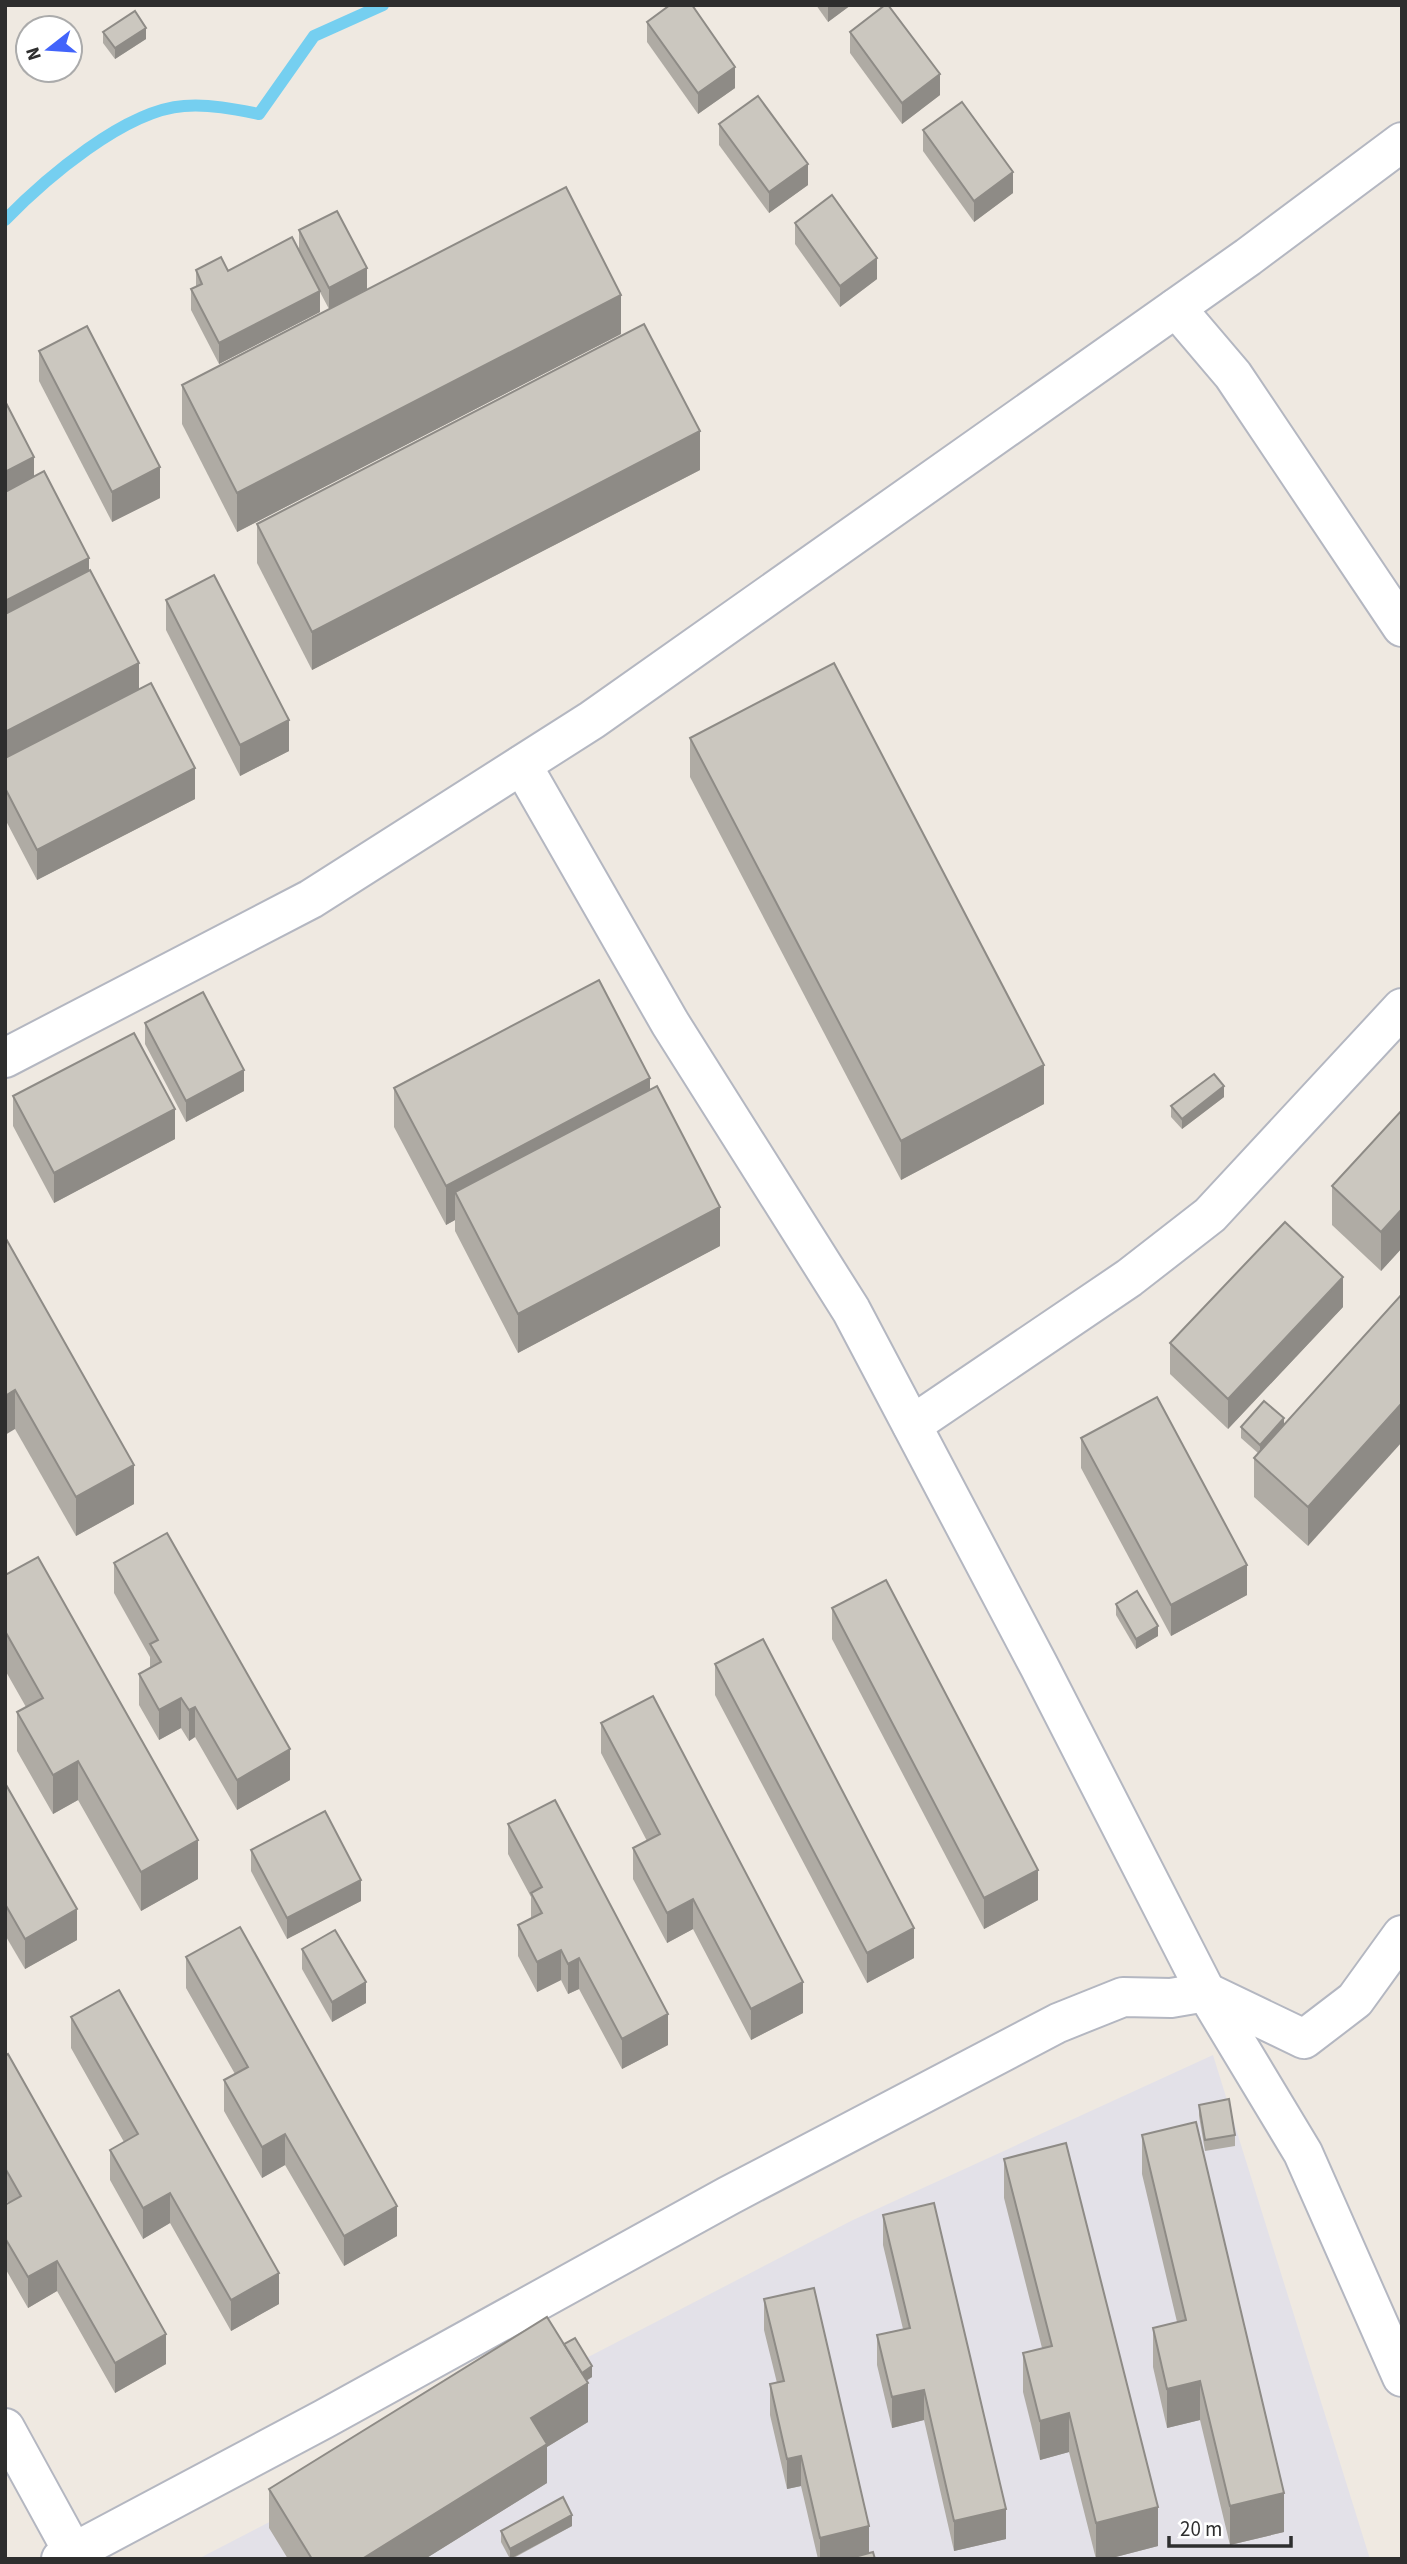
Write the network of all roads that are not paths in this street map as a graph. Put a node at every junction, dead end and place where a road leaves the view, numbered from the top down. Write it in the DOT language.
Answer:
graph roads {
  1 [pos="1402,142"];
  2 [pos="1176,308"];
  3 [pos="1402,627"];
  4 [pos="522,765"];
  5 [pos="1402,1008"];
  6 [pos="5,1058"];
  7 [pos="912,1425"];
  8 [pos="1402,1935"];
  9 [pos="1206,1992"];
  10 [pos="1402,2376"];
  11 [pos="5,2428"];
  12 [pos="67,2555"];
  1 -- 2 [label="lane"];
  2 -- 3 [label="lane"];
  2 -- 4 [label="lane"];
  4 -- 6 [label="lane"];
  4 -- 7 [label="lane"];
  5 -- 7 [label="lane"];
  7 -- 9 [label="lane"];
  8 -- 9 [label="lane"];
  9 -- 10 [label="lane"];
  9 -- 12 [label="lane"];
  11 -- 12 [label="lane"];
}
